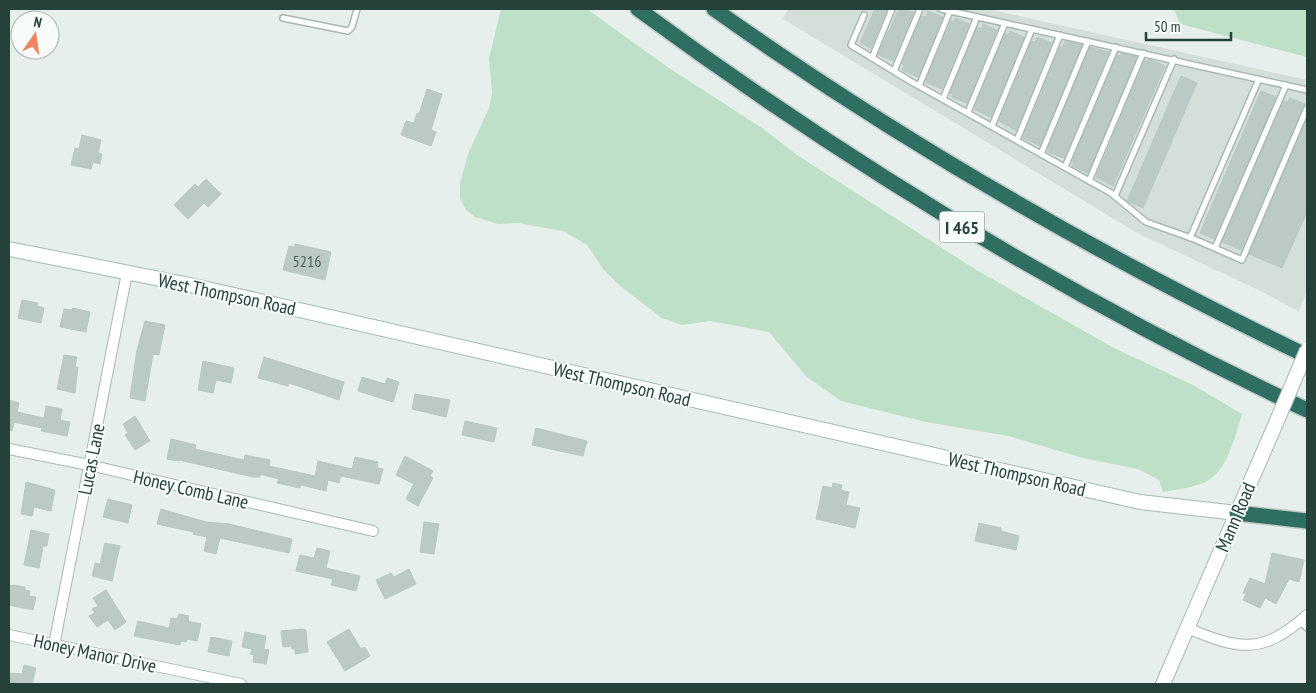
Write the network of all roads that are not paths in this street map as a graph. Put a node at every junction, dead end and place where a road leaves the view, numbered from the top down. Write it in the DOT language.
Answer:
graph roads {
  1 [pos="357,9"];
  2 [pos="638,9"];
  3 [pos="714,9"];
  4 [pos="892,9"];
  5 [pos="920,9"];
  6 [pos="941,9"];
  7 [pos="950,11"];
  8 [pos="864,15"];
  9 [pos="977,17"];
  10 [pos="283,18"];
  11 [pos="1005,23"];
  12 [pos="1032,28"];
  13 [pos="1060,35"];
  14 [pos="1088,41"];
  15 [pos="1116,47"];
  16 [pos="1143,52"];
  17 [pos="872,58"];
  18 [pos="1174,59"];
  19 [pos="894,71"];
  20 [pos="1259,79"];
  21 [pos="1286,85"];
  22 [pos="919,86"];
  23 [pos="1307,90"];
  24 [pos="943,99"];
  25 [pos="1307,108"];
  26 [pos="968,112"];
  27 [pos="992,126"];
  28 [pos="1016,140"];
  29 [pos="1041,154"];
  30 [pos="1065,167"];
  31 [pos="1089,180"];
  32 [pos="1115,196"];
  33 [pos="1190,238"];
  34 [pos="1215,248"];
  35 [pos="9,249"];
  36 [pos="127,273"];
  37 [pos="1307,350"];
  38 [pos="1307,356"];
  39 [pos="1307,410"];
  40 [pos="9,449"];
  41 [pos="89,465"];
  42 [pos="1237,513"];
  43 [pos="1307,521"];
  44 [pos="373,531"];
  45 [pos="1305,622"];
  46 [pos="1187,628"];
  47 [pos="9,635"];
  48 [pos="54,645"];
  49 [pos="241,684"];
  50 [pos="1162,684"];
  1 -- 10 [label="lane"];
  2 -- 39 [label="highway, I 465"];
  3 -- 38 [label="highway, I 465"];
  4 -- 17 [label="lane"];
  5 -- 19 [label="lane"];
  6 -- 7 [label="lane"];
  7 -- 9 [label="lane"];
  7 -- 22 [label="lane"];
  8 -- 17 [label="lane"];
  9 -- 11 [label="lane"];
  9 -- 24 [label="lane"];
  11 -- 12 [label="lane"];
  11 -- 26 [label="lane"];
  12 -- 13 [label="lane"];
  12 -- 27 [label="lane"];
  13 -- 14 [label="lane"];
  13 -- 28 [label="lane"];
  14 -- 15 [label="lane"];
  14 -- 29 [label="lane"];
  15 -- 16 [label="lane"];
  15 -- 30 [label="lane"];
  16 -- 18 [label="lane"];
  16 -- 31 [label="lane"];
  17 -- 19 [label="lane"];
  18 -- 20 [label="lane"];
  18 -- 32 [label="lane"];
  19 -- 22 [label="lane"];
  20 -- 21 [label="lane"];
  20 -- 33 [label="lane"];
  21 -- 23 [label="lane"];
  21 -- 34 [label="lane"];
  22 -- 24 [label="lane"];
  24 -- 26 [label="lane"];
  25 -- 34 [label="lane"];
  26 -- 27 [label="lane"];
  27 -- 28 [label="lane"];
  28 -- 29 [label="lane"];
  29 -- 30 [label="lane"];
  30 -- 31 [label="lane"];
  31 -- 32 [label="lane"];
  32 -- 33 [label="lane"];
  33 -- 34 [label="lane"];
  35 -- 36 [label="main road, West Thompson Road"];
  36 -- 41 [label="street, Lucas Lane"];
  36 -- 42 [label="main road, West Thompson Road"];
  37 -- 42 [label="main road, Mann Road, bridge"];
  40 -- 41 [label="street, Honey Comb Lane"];
  41 -- 44 [label="street, Honey Comb Lane"];
  41 -- 48 [label="street, Lucas Lane"];
  42 -- 43 [label="highway"];
  42 -- 46 [label="main road, Mann Road"];
  45 -- 46 [label="street"];
  46 -- 50 [label="main road, Mann Road"];
  47 -- 48 [label="street, Honey Manor Drive"];
  48 -- 49 [label="street, Honey Manor Drive"];
}
